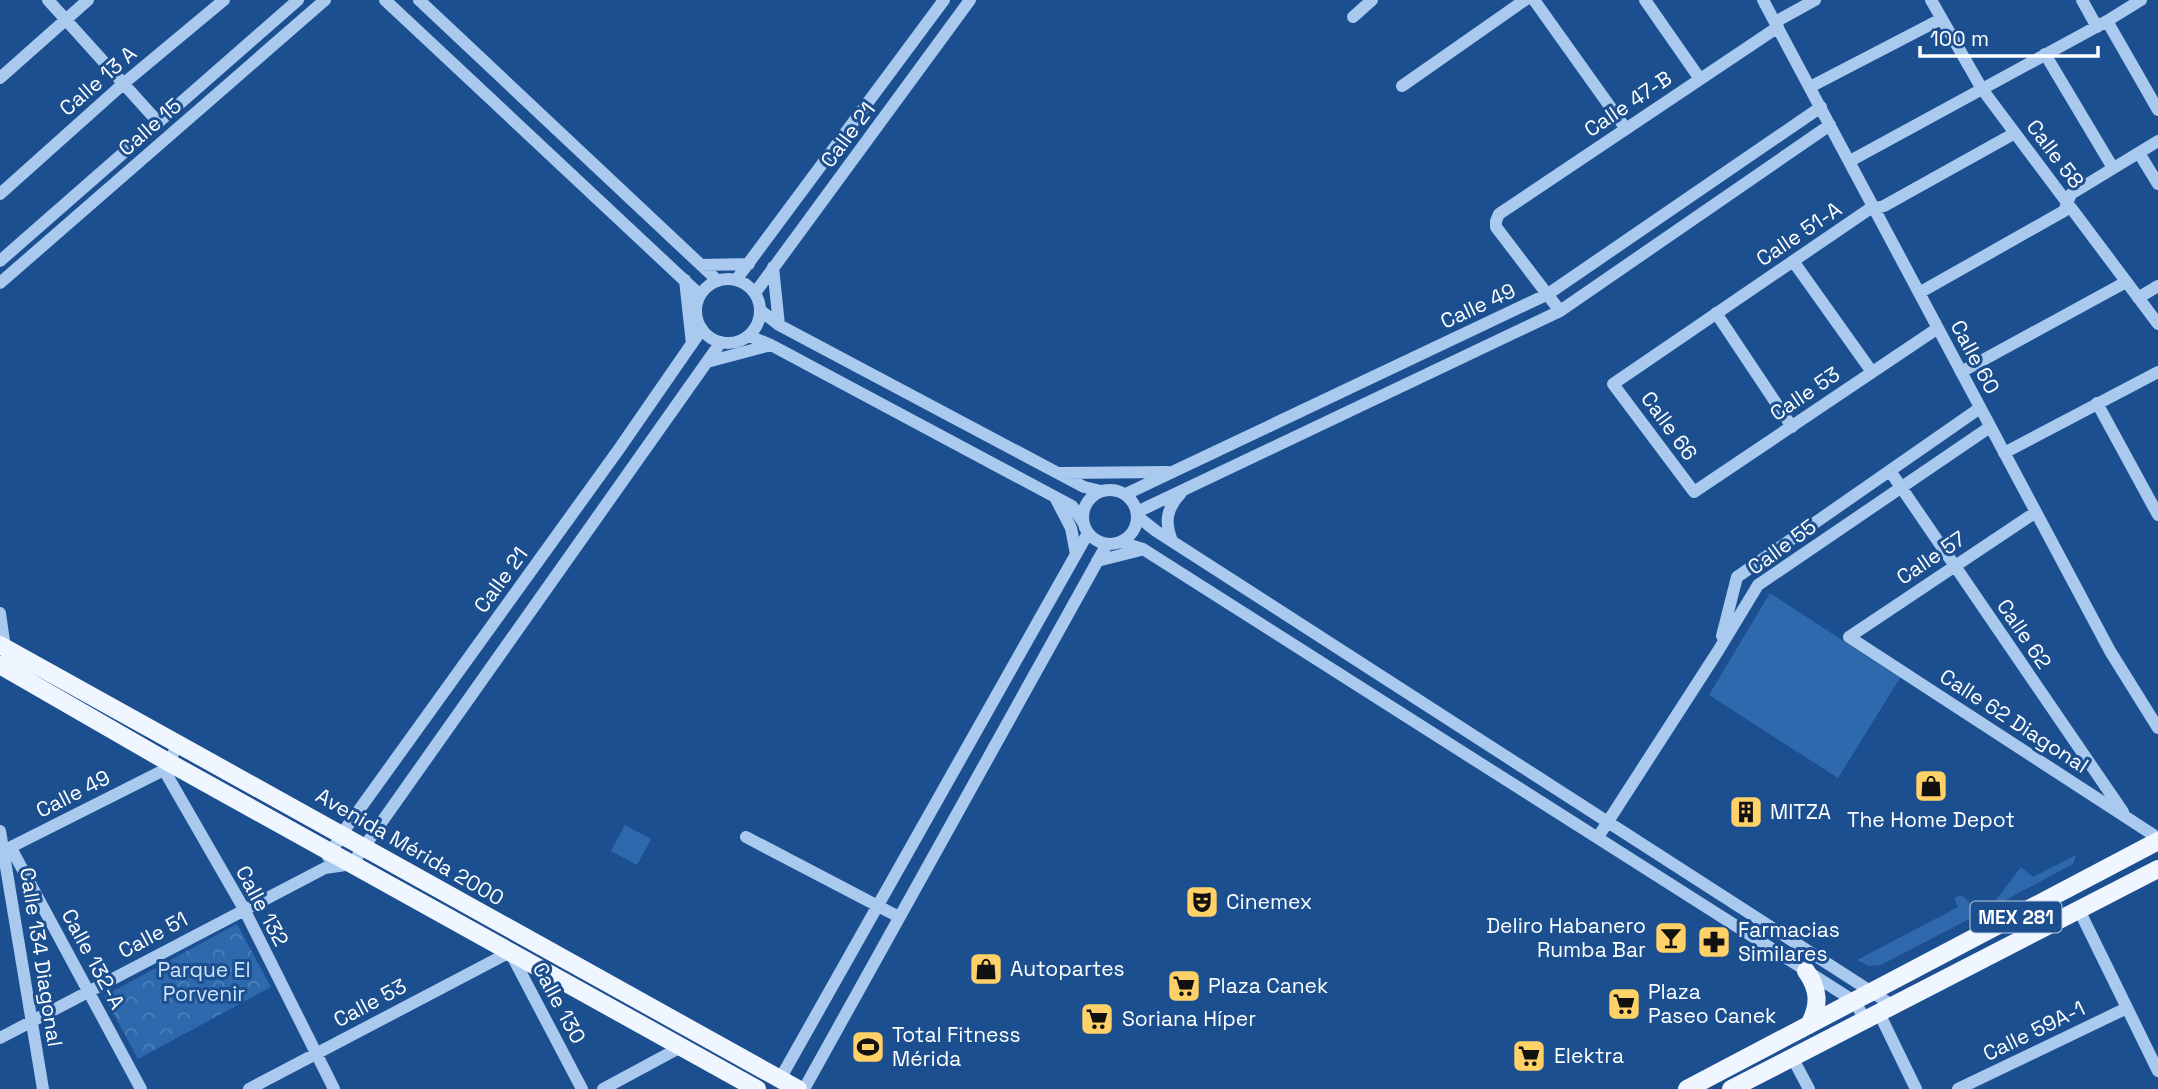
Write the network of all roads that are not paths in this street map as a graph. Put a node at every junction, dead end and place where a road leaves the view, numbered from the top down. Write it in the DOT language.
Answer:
graph roads {
  1 [pos="48,0"];
  2 [pos="88,0"];
  3 [pos="224,0"];
  4 [pos="298,0"];
  5 [pos="325,0"];
  6 [pos="385,0"];
  7 [pos="419,0"];
  8 [pos="944,0"];
  9 [pos="970,0"];
  10 [pos="1372,0"];
  11 [pos="1525,0"];
  12 [pos="1534,0"];
  13 [pos="1645,0"];
  14 [pos="1763,0"];
  15 [pos="1815,0"];
  16 [pos="1931,0"];
  17 [pos="2082,0"];
  18 [pos="2141,0"];
  19 [pos="1353,17"];
  20 [pos="1941,19"];
  21 [pos="66,20"];
  22 [pos="2102,24"];
  23 [pos="1776,25"];
  24 [pos="2045,54"];
  25 [pos="891,72"];
  26 [pos="0,78"];
  27 [pos="1700,79"];
  28 [pos="123,84"];
  29 [pos="1402,86"];
  30 [pos="908,87"];
  31 [pos="1810,87"];
  32 [pos="1982,89"];
  33 [pos="1821,107"];
  34 [pos="2158,110"];
  35 [pos="543,117"];
  36 [pos="158,122"];
  37 [pos="1830,125"];
  38 [pos="1626,129"];
  39 [pos="526,132"];
  40 [pos="2015,133"];
  41 [pos="2158,141"];
  42 [pos="2139,153"];
  43 [pos="1850,161"];
  44 [pos="2113,168"];
  45 [pos="2158,184"];
  46 [pos="0,194"];
  47 [pos="1693,195"];
  48 [pos="2067,203"];
  49 [pos="1876,208"];
  50 [pos="1704,212"];
  51 [pos="0,261"];
  52 [pos="1793,261"];
  53 [pos="749,264"];
  54 [pos="701,265"];
  55 [pos="773,267"];
  56 [pos="685,280"];
  57 [pos="736,280"];
  58 [pos="718,281"];
  59 [pos="2126,282"];
  60 [pos="0,283"];
  61 [pos="2158,286"];
  62 [pos="755,293"];
  63 [pos="1919,293"];
  64 [pos="1548,294"];
  65 [pos="700,295"];
  66 [pos="2138,298"];
  67 [pos="760,310"];
  68 [pos="1560,311"];
  69 [pos="1716,313"];
  70 [pos="2158,324"];
  71 [pos="779,325"];
  72 [pos="1938,328"];
  73 [pos="702,329"];
  74 [pos="749,335"];
  75 [pos="721,342"];
  76 [pos="692,344"];
  77 [pos="771,345"];
  78 [pos="707,362"];
  79 [pos="1872,372"];
  80 [pos="1961,372"];
  81 [pos="2158,372"];
  82 [pos="1613,384"];
  83 [pos="1350,386"];
  84 [pos="2097,403"];
  85 [pos="927,404"];
  86 [pos="1357,407"];
  87 [pos="1980,408"];
  88 [pos="917,423"];
  89 [pos="1791,426"];
  90 [pos="1990,427"];
  91 [pos="2004,453"];
  92 [pos="1890,471"];
  93 [pos="1172,472"];
  94 [pos="1056,473"];
  95 [pos="1901,488"];
  96 [pos="1183,490"];
  97 [pos="1101,491"];
  98 [pos="1693,492"];
  99 [pos="1126,494"];
  100 [pos="1054,496"];
  101 [pos="2036,512"];
  102 [pos="1137,514"];
  103 [pos="2158,515"];
  104 [pos="1086,527"];
  105 [pos="1172,541"];
  106 [pos="1113,543"];
  107 [pos="1143,549"];
  108 [pos="1076,554"];
  109 [pos="1097,561"];
  110 [pos="1954,565"];
  111 [pos="526,578"];
  112 [pos="544,591"];
  113 [pos="0,613"];
  114 [pos="1849,637"];
  115 [pos="1718,651"];
  116 [pos="2,653"];
  117 [pos="1364,664"];
  118 [pos="1354,682"];
  119 [pos="2158,728"];
  120 [pos="178,745"];
  121 [pos="166,766"];
  122 [pos="2127,817"];
  123 [pos="1608,821"];
  124 [pos="0,831"];
  125 [pos="342,834"];
  126 [pos="746,837"];
  127 [pos="1598,837"];
  128 [pos="2158,839"];
  129 [pos="364,846"];
  130 [pos="5,850"];
  131 [pos="328,860"];
  132 [pos="352,864"];
  133 [pos="2158,869"];
  134 [pos="878,906"];
  135 [pos="244,909"];
  136 [pos="2079,911"];
  137 [pos="899,918"];
  138 [pos="519,935"];
  139 [pos="510,952"];
  140 [pos="1806,971"];
  141 [pos="89,991"];
  142 [pos="1873,991"];
  143 [pos="1854,1001"];
  144 [pos="2127,1008"];
  145 [pos="1880,1013"];
  146 [pos="32,1021"];
  147 [pos="1809,1024"];
  148 [pos="0,1038"];
  149 [pos="681,1047"];
  150 [pos="316,1054"];
  151 [pos="1792,1057"];
  152 [pos="2158,1071"];
  153 [pos="780,1079"];
  154 [pos="43,1089"];
  155 [pos="141,1089"];
  156 [pos="249,1089"];
  157 [pos="334,1089"];
  158 [pos="582,1089"];
  159 [pos="603,1089"];
  160 [pos="757,1089"];
  161 [pos="798,1089"];
  162 [pos="804,1089"];
  163 [pos="1687,1089"];
  164 [pos="1731,1089"];
  165 [pos="1809,1089"];
  166 [pos="1916,1089"];
  167 [pos="1958,1089"];
  1 -- 21 [label="street"];
  2 -- 21 [label="street"];
  3 -- 28 [label="street, Calle 13 A"];
  4 -- 36 [label="street, Calle 15"];
  5 -- 60 [label="street, Calle 15"];
  6 -- 39 [label="street"];
  7 -- 35 [label="street"];
  8 -- 25 [label="street, Calle 21"];
  9 -- 30 [label="street, Calle 21"];
  10 -- 19 [label="street"];
  11 -- 29 [label="street"];
  12 -- 38 [label="street"];
  13 -- 27 [label="street"];
  14 -- 23 [label="street, Calle 60"];
  15 -- 23 [label="street, Calle 47-B"];
  16 -- 20 [label="street, Calle 58"];
  17 -- 22 [label="street"];
  18 -- 22 [label="street"];
  20 -- 31 [label="street"];
  20 -- 32 [label="street, Calle 58"];
  21 -- 26 [label="street"];
  21 -- 28 [label="street"];
  22 -- 24 [label="street"];
  22 -- 34 [label="street"];
  23 -- 27 [label="street, Calle 47-B"];
  23 -- 31 [label="street, Calle 60"];
  24 -- 32 [label="street"];
  24 -- 44 [label="street"];
  25 -- 30 [label="street"];
  25 -- 53 [label="street, Calle 21"];
  27 -- 38 [label="street, Calle 47-B"];
  28 -- 36 [label="street"];
  28 -- 46 [label="street, Calle 13 A"];
  30 -- 55 [label="street, Calle 21"];
  31 -- 33 [label="street, Calle 60"];
  32 -- 40 [label="street, Calle 58"];
  32 -- 43 [label="street"];
  33 -- 37 [label="street, Calle 60"];
  33 -- 47 [label="street, Calle 49"];
  35 -- 39 [label="street"];
  35 -- 54 [label="street"];
  36 -- 51 [label="street, Calle 15"];
  37 -- 43 [label="street, Calle 60"];
  37 -- 50 [label="street, Calle 49"];
  38 -- 64 [label="street, Calle 47-B"];
  39 -- 56 [label="street"];
  40 -- 48 [label="street, Calle 58"];
  40 -- 49 [label="street, Calle 51-A"];
  41 -- 42 [label="street"];
  42 -- 44 [label="street"];
  42 -- 45 [label="street"];
  43 -- 49 [label="street, Calle 60"];
  44 -- 48 [label="street"];
  47 -- 50 [label="street"];
  47 -- 64 [label="street, Calle 49"];
  48 -- 59 [label="street, Calle 58"];
  48 -- 63 [label="street"];
  49 -- 52 [label="street, Calle 51-A"];
  49 -- 63 [label="street, Calle 60"];
  50 -- 68 [label="street, Calle 49"];
  52 -- 69 [label="street, Calle 51-A"];
  52 -- 79 [label="street"];
  53 -- 54 [label="street"];
  53 -- 57 [label="street, Calle 21"];
  54 -- 58 [label="street"];
  55 -- 62 [label="street, Calle 21"];
  55 -- 71 [label="street"];
  56 -- 65 [label="street"];
  56 -- 76 [label="street"];
  57 -- 58 [label="street"];
  57 -- 62 [label="street"];
  58 -- 65 [label="street"];
  59 -- 66 [label="street, Calle 58"];
  59 -- 80 [label="street"];
  61 -- 66 [label="street"];
  62 -- 67 [label="street"];
  63 -- 72 [label="street, Calle 60"];
  64 -- 68 [label="street"];
  64 -- 83 [label="street, Calle 49"];
  65 -- 73 [label="street"];
  66 -- 70 [label="street, Calle 58"];
  67 -- 71 [label="street"];
  67 -- 74 [label="street"];
  68 -- 86 [label="street, Calle 49"];
  69 -- 82 [label="street, Calle 51-A"];
  69 -- 89 [label="street"];
  71 -- 85 [label="street"];
  72 -- 79 [label="street, Calle 53"];
  72 -- 80 [label="street, Calle 60"];
  73 -- 75 [label="street"];
  73 -- 76 [label="street, Calle 21"];
  74 -- 75 [label="street"];
  74 -- 77 [label="street"];
  75 -- 78 [label="street, Calle 21"];
  76 -- 111 [label="street, Calle 21"];
  77 -- 78 [label="street"];
  77 -- 88 [label="street"];
  78 -- 112 [label="street, Calle 21"];
  79 -- 89 [label="street, Calle 53"];
  80 -- 87 [label="street, Calle 60"];
  81 -- 84 [label="street"];
  82 -- 98 [label="street, Calle 66"];
  83 -- 86 [label="street"];
  83 -- 93 [label="street, Calle 49"];
  84 -- 91 [label="street"];
  84 -- 103 [label="street"];
  85 -- 88 [label="street"];
  85 -- 94 [label="street"];
  86 -- 96 [label="street, Calle 49"];
  87 -- 90 [label="street, Calle 60"];
  87 -- 92 [label="street, Calle 55"];
  88 -- 100 [label="street"];
  89 -- 98 [label="street, Calle 53"];
  90 -- 91 [label="street, Calle 60"];
  90 -- 95 [label="street, Calle 55"];
  91 -- 101 [label="street, Calle 60"];
  92 -- 95 [label="street, Calle 62"];
  92 -- 115 [label="street, Calle 55"];
  93 -- 94 [label="street"];
  93 -- 99 [label="street, Calle 49"];
  94 -- 97 [label="street"];
  95 -- 110 [label="street, Calle 62"];
  95 -- 115 [label="street, Calle 55"];
  96 -- 102 [label="street, Calle 49"];
  96 -- 105 [label="street"];
  97 -- 99 [label="street"];
  97 -- 104 [label="street"];
  99 -- 102 [label="street"];
  100 -- 104 [label="street"];
  100 -- 108 [label="street"];
  101 -- 110 [label="street, Calle 57"];
  101 -- 119 [label="street, Calle 60"];
  102 -- 105 [label="street"];
  102 -- 106 [label="street"];
  104 -- 106 [label="street"];
  104 -- 108 [label="street"];
  105 -- 117 [label="street"];
  106 -- 107 [label="street"];
  106 -- 109 [label="street"];
  107 -- 109 [label="street"];
  107 -- 118 [label="street"];
  108 -- 134 [label="street"];
  109 -- 137 [label="street"];
  110 -- 114 [label="street, Calle 57"];
  110 -- 122 [label="street, Calle 62"];
  111 -- 112 [label="street"];
  111 -- 125 [label="street, Calle 21"];
  112 -- 129 [label="street, Calle 21"];
  113 -- 116 [label="street"];
  114 -- 122 [label="street, Calle 62 Diagonal"];
  115 -- 123 [label="street"];
  116 -- 120 [label="main road, Avenida Mérida 2000"];
  116 -- 121 [label="main road, Avenida Mérida 2000"];
  117 -- 118 [label="street"];
  117 -- 123 [label="street"];
  118 -- 127 [label="street"];
  120 -- 121 [label="street"];
  120 -- 125 [label="main road, Avenida Mérida 2000"];
  121 -- 130 [label="street, Calle 49"];
  121 -- 131 [label="main road, Avenida Mérida 2000"];
  121 -- 135 [label="street, Calle 132"];
  122 -- 128 [label="street, Calle 62 Diagonal"];
  123 -- 127 [label="street"];
  123 -- 142 [label="street"];
  124 -- 130 [label="street, Calle 134 Diagonal"];
  125 -- 129 [label="main road, Avenida Mérida 2000"];
  125 -- 131 [label="street, Calle 21"];
  126 -- 134 [label="street"];
  127 -- 140 [label="street"];
  128 -- 142 [label="main road, MEX 281"];
  129 -- 132 [label="street, Calle 21"];
  129 -- 138 [label="main road, Avenida Mérida 2000"];
  130 -- 141 [label="street, Calle 132-A"];
  130 -- 146 [label="street, Calle 134 Diagonal"];
  131 -- 132 [label="main road, Avenida Mérida 2000"];
  131 -- 135 [label="street, Calle 51"];
  132 -- 139 [label="main road, Avenida Mérida 2000"];
  133 -- 136 [label="main road, MEX 281"];
  134 -- 137 [label="street"];
  134 -- 153 [label="street"];
  135 -- 141 [label="street, Calle 51"];
  135 -- 150 [label="street, Calle 132"];
  136 -- 144 [label="street"];
  136 -- 145 [label="main road, MEX 281"];
  137 -- 162 [label="street"];
  138 -- 139 [label="street, Calle 130"];
  138 -- 153 [label="main road, Avenida Mérida 2000"];
  139 -- 149 [label="main road, Avenida Mérida 2000"];
  139 -- 150 [label="street, Calle 53"];
  139 -- 158 [label="street, Calle 130"];
  140 -- 143 [label="street"];
  140 -- 147 [label="main road"];
  141 -- 146 [label="street, Calle 51"];
  141 -- 155 [label="street, Calle 132-A"];
  142 -- 143 [label="main road, MEX 281"];
  142 -- 145 [label="street"];
  143 -- 145 [label="street"];
  143 -- 147 [label="main road, MEX 281"];
  144 -- 152 [label="street"];
  144 -- 167 [label="street, Calle 59A-1"];
  145 -- 151 [label="main road, MEX 281"];
  145 -- 166 [label="street"];
  146 -- 148 [label="street, Calle 51"];
  146 -- 154 [label="street, Calle 134 Diagonal"];
  147 -- 163 [label="main road, MEX 281"];
  149 -- 159 [label="street"];
  149 -- 160 [label="main road, Avenida Mérida 2000"];
  150 -- 156 [label="street, Calle 53"];
  150 -- 157 [label="street, Calle 132"];
  151 -- 164 [label="main road, MEX 281"];
  151 -- 165 [label="street"];
  153 -- 161 [label="main road, Avenida Mérida 2000"];
}
